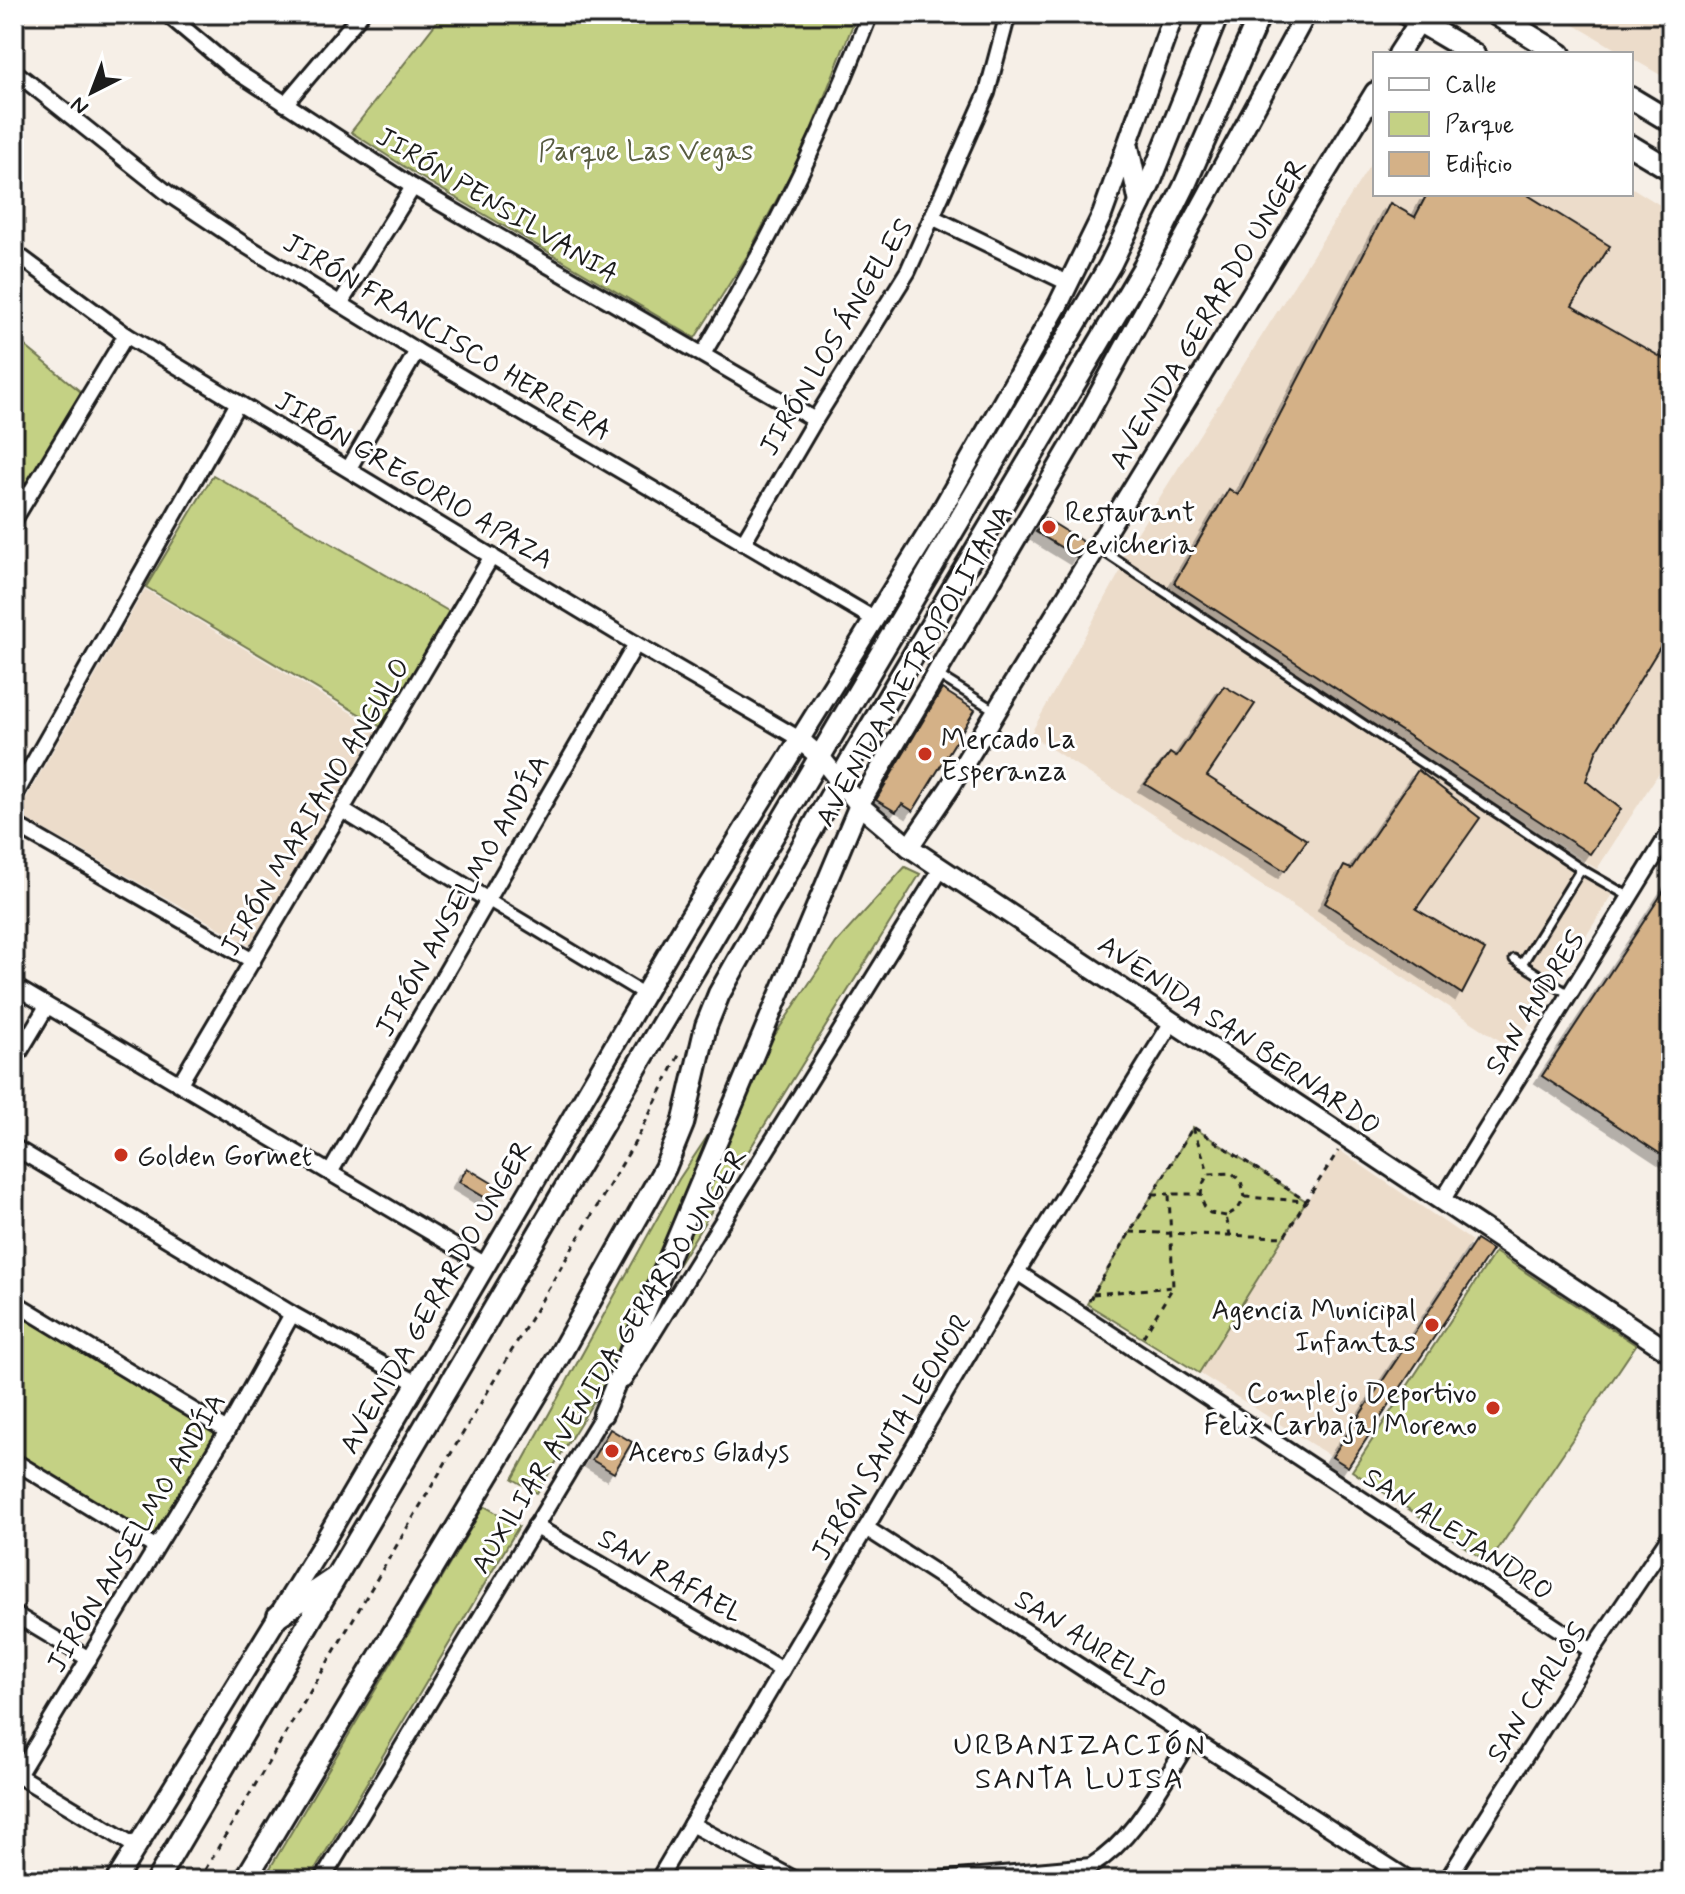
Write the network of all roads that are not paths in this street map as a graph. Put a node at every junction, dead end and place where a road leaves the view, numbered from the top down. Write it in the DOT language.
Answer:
graph roads {
  1 [pos="361,14"];
  2 [pos="870,14"];
  3 [pos="1008,14"];
  4 [pos="1174,14"];
  5 [pos="1218,14"];
  6 [pos="1260,14"];
  7 [pos="1306,14"];
  8 [pos="1495,14"];
  9 [pos="1416,16"];
  10 [pos="177,17"];
  11 [pos="1399,52"];
  12 [pos="1471,52"];
  13 [pos="1557,52"];
  14 [pos="14,71"];
  15 [pos="1373,95"];
  16 [pos="1633,99"];
  17 [pos="285,104"];
  18 [pos="1671,122"];
  19 [pos="1128,147"];
  20 [pos="1633,147"];
  21 [pos="1671,170"];
  22 [pos="413,187"];
  23 [pos="1140,203"];
  24 [pos="934,218"];
  25 [pos="14,252"];
  26 [pos="1068,283"];
  27 [pos="341,302"];
  28 [pos="126,335"];
  29 [pos="417,351"];
  30 [pos="703,354"];
  31 [pos="238,403"];
  32 [pos="815,420"];
  33 [pos="349,468"];
  34 [pos="14,520"];
  35 [pos="743,543"];
  36 [pos="1096,547"];
  37 [pos="492,556"];
  38 [pos="874,619"];
  39 [pos="636,644"];
  40 [pos="938,675"];
  41 [pos="996,711"];
  42 [pos="798,738"];
  43 [pos="821,758"];
  44 [pos="839,783"];
  45 [pos="14,797"];
  46 [pos="859,805"];
  47 [pos="342,810"];
  48 [pos="14,824"];
  49 [pos="1671,830"];
  50 [pos="909,847"];
  51 [pos="941,869"];
  52 [pos="1581,869"];
  53 [pos="1630,897"];
  54 [pos="488,900"];
  55 [pos="1514,959"];
  56 [pos="253,961"];
  57 [pos="1522,964"];
  58 [pos="14,986"];
  59 [pos="644,994"];
  60 [pos="1570,995"];
  61 [pos="47,1006"];
  62 [pos="1172,1022"];
  63 [pos="14,1061"];
  64 [pos="180,1083"];
  65 [pos="14,1147"];
  66 [pos="331,1171"];
  67 [pos="1442,1201"];
  68 [pos="486,1265"];
  69 [pos="1017,1272"];
  70 [pos="14,1302"];
  71 [pos="292,1314"];
  72 [pos="1671,1353"];
  73 [pos="416,1383"];
  74 [pos="603,1414"];
  75 [pos="227,1431"];
  76 [pos="14,1461"];
  77 [pos="535,1526"];
  78 [pos="866,1528"];
  79 [pos="1671,1534"];
  80 [pos="155,1547"];
  81 [pos="337,1577"];
  82 [pos="14,1614"];
  83 [pos="278,1616"];
  84 [pos="1592,1651"];
  85 [pos="89,1659"];
  86 [pos="782,1670"];
  87 [pos="1191,1738"];
  88 [pos="16,1774"];
  89 [pos="691,1824"];
  90 [pos="135,1846"];
  91 [pos="116,1880"];
  92 [pos="157,1880"];
  93 [pos="245,1880"];
  94 [pos="322,1880"];
  95 [pos="658,1880"];
  96 [pos="796,1880"];
  97 [pos="935,1880"];
  98 [pos="1410,1880"];
  99 [pos="1447,1880"];
  1 -- 17 [label="street"];
  2 -- 30 [label="street"];
  3 -- 24 [label="street, JIRÓN LOS ÁNGELES"];
  4 -- 19 [label="street, AVENIDA METROPOLITANA"];
  5 -- 23 [label="main road, AVENIDA METROPOLITANA"];
  6 -- 44 [label="main road, AVENIDA METROPOLITANA"];
  7 -- 40 [label="street, AVENIDA METROPOLITANA"];
  8 -- 13 [label="main road"];
  9 -- 11 [label="street"];
  9 -- 12 [label="main road"];
  10 -- 17 [label="street, JIRÓN PENSILVANIA"];
  14 -- 27 [label="street, JIRÓN FRANCISCO HERRERA"];
  15 -- 36 [label="street, AVENIDA GERARDO UNGER"];
  16 -- 18 [label="main road"];
  17 -- 22 [label="street, JIRÓN PENSILVANIA"];
  19 -- 23 [label="main road"];
  19 -- 26 [label="street, AVENIDA METROPOLITANA"];
  20 -- 21 [label="main road"];
  22 -- 27 [label="street"];
  22 -- 30 [label="street, JIRÓN PENSILVANIA"];
  23 -- 43 [label="main road, AVENIDA METROPOLITANA"];
  24 -- 26 [label="street"];
  24 -- 32 [label="street, JIRÓN LOS ÁNGELES"];
  25 -- 28 [label="street, JIRÓN GREGORIO APAZA"];
  26 -- 38 [label="street, AVENIDA METROPOLITANA"];
  27 -- 29 [label="street, JIRÓN FRANCISCO HERRERA"];
  28 -- 31 [label="street, JIRÓN GREGORIO APAZA"];
  28 -- 34 [label="street"];
  29 -- 33 [label="street"];
  29 -- 35 [label="street, JIRÓN FRANCISCO HERRERA"];
  30 -- 32 [label="street, JIRÓN PENSILVANIA"];
  31 -- 33 [label="street, JIRÓN GREGORIO APAZA"];
  31 -- 45 [label="street"];
  32 -- 35 [label="street, JIRÓN LOS ÁNGELES"];
  33 -- 37 [label="street, JIRÓN GREGORIO APAZA"];
  35 -- 38 [label="street, JIRÓN FRANCISCO HERRERA"];
  36 -- 41 [label="street, AVENIDA GERARDO UNGER"];
  36 -- 52 [label="lane"];
  37 -- 39 [label="street, JIRÓN GREGORIO APAZA"];
  37 -- 47 [label="street, JIRÓN MARIANO ANGULO"];
  38 -- 42 [label="street, AVENIDA METROPOLITANA"];
  39 -- 42 [label="street, JIRÓN GREGORIO APAZA"];
  39 -- 54 [label="street, JIRÓN ANSELMO ANDÍA"];
  40 -- 41 [label="lane"];
  40 -- 46 [label="street, AVENIDA METROPOLITANA"];
  41 -- 50 [label="street, AVENIDA GERARDO UNGER"];
  42 -- 43 [label="street, AVENIDA SAN BERNARDO"];
  42 -- 59 [label="street, AVENIDA GERARDO UNGER"];
  43 -- 44 [label="street, AVENIDA SAN BERNARDO"];
  43 -- 81 [label="main road, AVENIDA GERARDO UNGER"];
  44 -- 46 [label="street, AVENIDA SAN BERNARDO"];
  44 -- 93 [label="main road"];
  46 -- 50 [label="street, AVENIDA SAN BERNARDO"];
  46 -- 74 [label="street, AVENIDA METROPOLITANA"];
  47 -- 54 [label="street"];
  47 -- 56 [label="street, JIRÓN MARIANO ANGULO"];
  48 -- 56 [label="street"];
  49 -- 53 [label="street, SAN ANDRES"];
  50 -- 51 [label="street, AVENIDA SAN BERNARDO"];
  51 -- 62 [label="street, AVENIDA SAN BERNARDO"];
  51 -- 74 [label="street, AUXILIAR AVENIDA GERARDO UNGER"];
  52 -- 53 [label="lane"];
  52 -- 57 [label="lane"];
  53 -- 60 [label="street, SAN ANDRES"];
  54 -- 59 [label="street"];
  54 -- 66 [label="street, JIRÓN ANSELMO ANDÍA"];
  55 -- 57 [label="lane"];
  56 -- 64 [label="street, JIRÓN MARIANO ANGULO"];
  57 -- 60 [label="lane"];
  58 -- 61 [label="street"];
  59 -- 68 [label="street, AVENIDA GERARDO UNGER"];
  60 -- 67 [label="street, SAN ANDRES"];
  61 -- 63 [label="street"];
  61 -- 64 [label="street"];
  62 -- 67 [label="street, AVENIDA SAN BERNARDO"];
  62 -- 69 [label="street, JIRÓN SANTA LEONOR"];
  64 -- 66 [label="street"];
  65 -- 71 [label="street"];
  66 -- 68 [label="street"];
  67 -- 72 [label="street, AVENIDA SAN BERNARDO"];
  68 -- 73 [label="street, AVENIDA GERARDO UNGER"];
  69 -- 78 [label="street, JIRÓN SANTA LEONOR"];
  69 -- 84 [label="street, SAN ALEJANDRO"];
  70 -- 75 [label="street"];
  71 -- 73 [label="street"];
  71 -- 75 [label="street, JIRÓN ANSELMO ANDÍA"];
  73 -- 83 [label="street, AVENIDA GERARDO UNGER"];
  74 -- 77 [label="street, AUXILIAR AVENIDA GERARDO UNGER"];
  75 -- 80 [label="street, JIRÓN ANSELMO ANDÍA"];
  76 -- 80 [label="street"];
  77 -- 86 [label="street, SAN RAFAEL"];
  77 -- 94 [label="street, AUXILIAR AVENIDA GERARDO UNGER"];
  78 -- 86 [label="street, JIRÓN SANTA LEONOR"];
  78 -- 87 [label="street, SAN AURELIO"];
  79 -- 84 [label="street, SAN CARLOS"];
  80 -- 85 [label="street, JIRÓN ANSELMO ANDÍA"];
  81 -- 83 [label="main road"];
  81 -- 92 [label="main road, AVENIDA GERARDO UNGER"];
  82 -- 85 [label="street"];
  83 -- 90 [label="street, AVENIDA GERARDO UNGER"];
  84 -- 99 [label="street, SAN CARLOS"];
  85 -- 88 [label="street, JIRÓN ANSELMO ANDÍA"];
  86 -- 89 [label="street, JIRÓN SANTA LEONOR"];
  87 -- 97 [label="street"];
  87 -- 98 [label="street, SAN AURELIO"];
  88 -- 90 [label="street"];
  89 -- 95 [label="street, JIRÓN SANTA LEONOR"];
  89 -- 96 [label="street"];
  90 -- 91 [label="street, AVENIDA GERARDO UNGER"];
}
